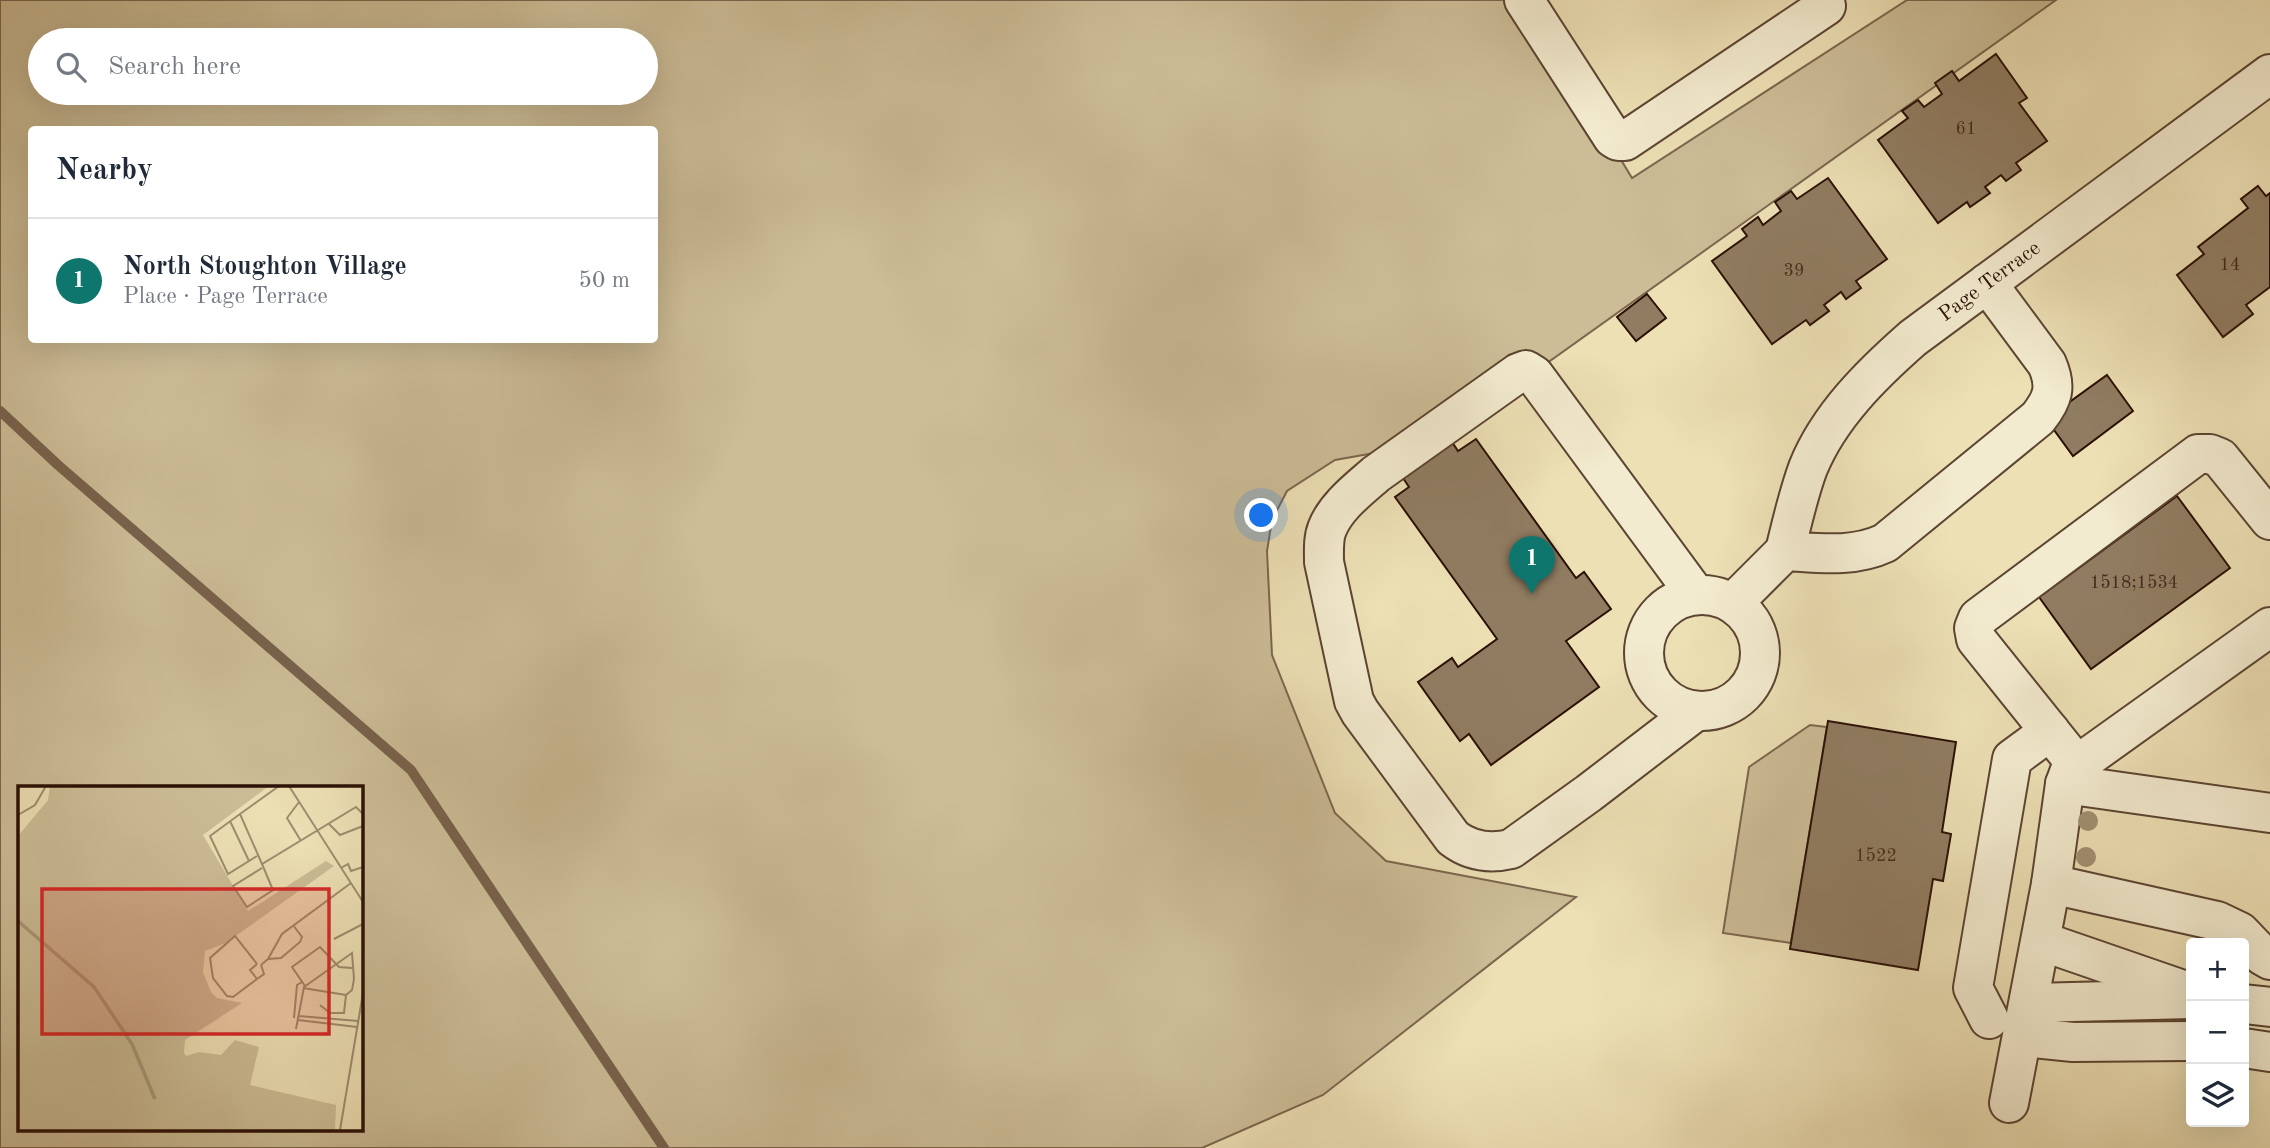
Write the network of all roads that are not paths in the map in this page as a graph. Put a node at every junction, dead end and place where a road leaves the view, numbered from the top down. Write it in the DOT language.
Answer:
graph roads {
  1 [pos="1524,0"];
  2 [pos="1827,2"];
  3 [pos="2270,74"];
  4 [pos="1987,283"];
  5 [pos="2270,520"];
  6 [pos="1785,551"];
  7 [pos="1696,595"];
  8 [pos="1733,603"];
  9 [pos="2270,627"];
  10 [pos="1696,711"];
  11 [pos="2050,731"];
  12 [pos="2071,774"];
  13 [pos="2270,813"];
  14 [pos="2051,884"];
  15 [pos="2199,918"];
  16 [pos="2224,938"];
  17 [pos="2041,941"];
  18 [pos="2270,960"];
  19 [pos="2249,963"];
  20 [pos="2270,980"];
  21 [pos="2186,991"];
  22 [pos="2186,1000"];
  23 [pos="2249,1005"];
  24 [pos="2270,1007"];
  25 [pos="1989,1018"];
  26 [pos="2026,1020"];
  27 [pos="2186,1041"];
  28 [pos="2249,1049"];
  29 [pos="2270,1052"];
  30 [pos="2009,1103"];
  1 -- 2 [label="street"];
  3 -- 4 [label="street, Page Terrace"];
  4 -- 6 [label="street, Page Terrace"];
  4 -- 6 [label="street"];
  5 -- 11 [label="street"];
  6 -- 8 [label="street"];
  7 -- 8 [label="street"];
  7 -- 10 [label="street"];
  7 -- 10 [label="street"];
  8 -- 10 [label="street"];
  9 -- 12 [label="street"];
  11 -- 12 [label="street"];
  11 -- 25 [label="street"];
  12 -- 13 [label="street"];
  12 -- 14 [label="street"];
  14 -- 15 [label="street"];
  14 -- 17 [label="street"];
  15 -- 16 [label="street"];
  15 -- 18 [label="street"];
  17 -- 21 [label="street"];
  17 -- 26 [label="street"];
  19 -- 20 [label="street"];
  22 -- 26 [label="street"];
  23 -- 24 [label="street"];
  26 -- 27 [label="street"];
  26 -- 30 [label="street"];
  28 -- 29 [label="street"];
}
